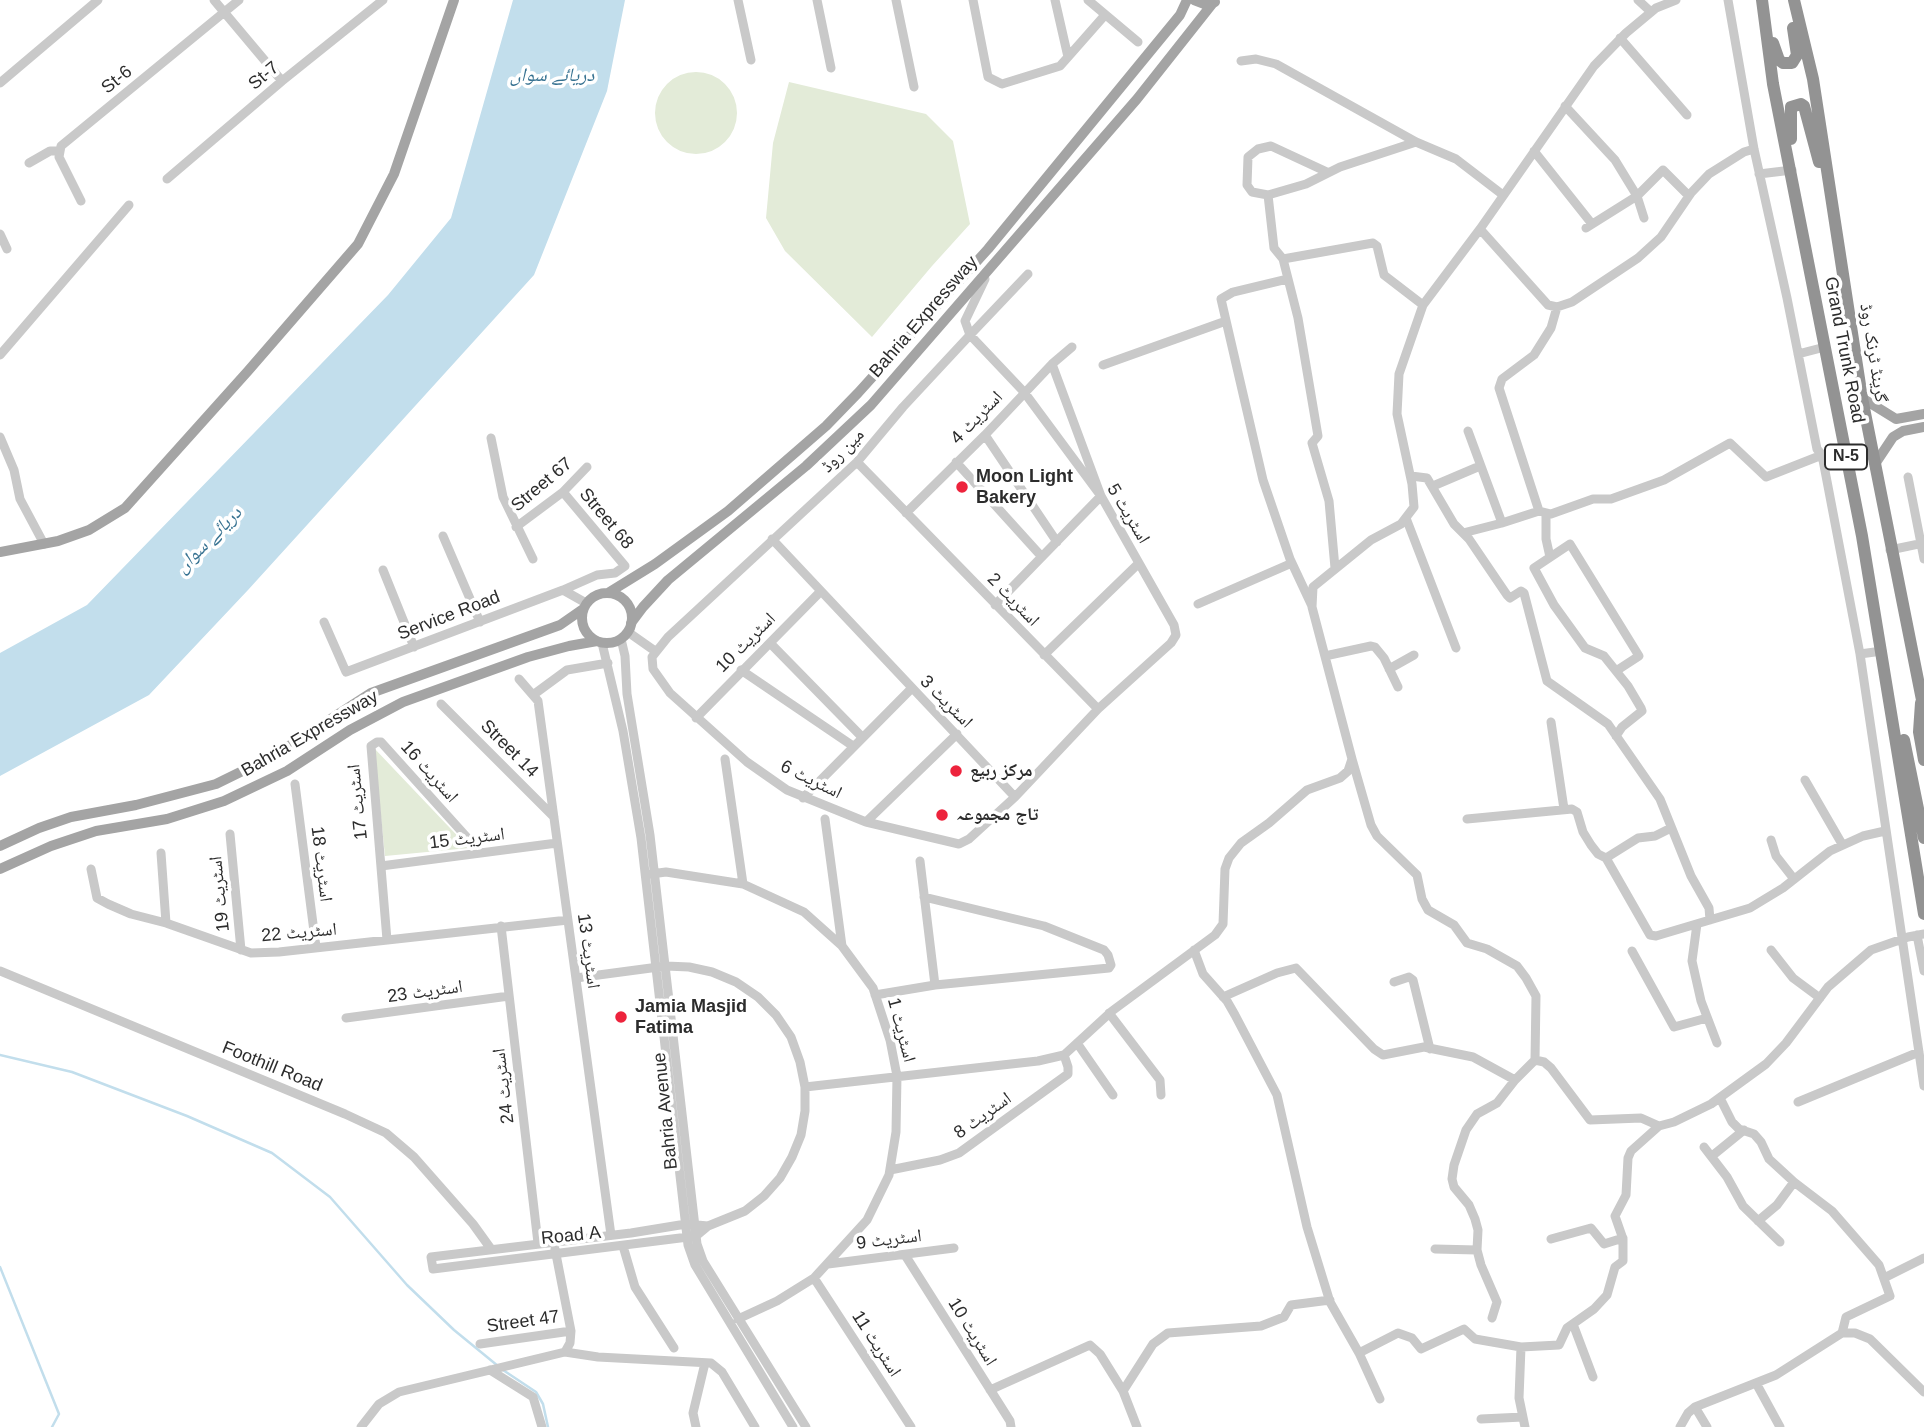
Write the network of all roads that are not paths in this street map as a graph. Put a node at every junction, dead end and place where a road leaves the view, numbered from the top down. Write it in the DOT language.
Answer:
graph roads {
  1 [pos="98,0"];
  2 [pos="214,0"];
  3 [pos="239,0"];
  4 [pos="383,0"];
  5 [pos="454,0"];
  6 [pos="738,0"];
  7 [pos="817,0"];
  8 [pos="896,0"];
  9 [pos="973,0"];
  10 [pos="1055,0"];
  11 [pos="1087,0"];
  12 [pos="1188,0"];
  13 [pos="1194,0"];
  14 [pos="1638,0"];
  15 [pos="1676,0"];
  16 [pos="1728,0"];
  17 [pos="1792,0"];
  18 [pos="1215,2"];
  19 [pos="1763,4"];
  20 [pos="1651,12"];
  21 [pos="224,13"];
  22 [pos="1105,15"];
  23 [pos="1620,38"];
  24 [pos="1138,42"];
  25 [pos="1068,57"];
  26 [pos="751,60"];
  27 [pos="1241,61"];
  28 [pos="831,68"];
  29 [pos="282,81"];
  30 [pos="0,83"];
  31 [pos="914,87"];
  32 [pos="1565,106"];
  33 [pos="1687,115"];
  34 [pos="1416,142"];
  35 [pos="1754,149"];
  36 [pos="59,151"];
  37 [pos="1534,151"];
  38 [pos="29,163"];
  39 [pos="1791,169"];
  40 [pos="1327,172"];
  41 [pos="1759,174"];
  42 [pos="167,180"];
  43 [pos="1268,195"];
  44 [pos="1503,195"];
  45 [pos="1637,195"];
  46 [pos="1689,196"];
  47 [pos="81,201"];
  48 [pos="129,205"];
  49 [pos="1834,216"];
  50 [pos="1644,218"];
  51 [pos="1480,229"];
  52 [pos="0,234"];
  53 [pos="7,249"];
  54 [pos="1283,259"];
  55 [pos="988,271"];
  56 [pos="1028,274"];
  57 [pos="1287,279"];
  58 [pos="1423,305"];
  59 [pos="1557,307"];
  60 [pos="1226,321"];
  61 [pos="970,335"];
  62 [pos="1072,347"];
  63 [pos="1825,347"];
  64 [pos="1798,354"];
  65 [pos="0,355"];
  66 [pos="1052,364"];
  67 [pos="1103,365"];
  68 [pos="1024,392"];
  69 [pos="1862,398"];
  70 [pos="1924,414"];
  71 [pos="1924,427"];
  72 [pos="1468,431"];
  73 [pos="985,435"];
  74 [pos="0,437"];
  75 [pos="491,438"];
  76 [pos="1822,455"];
  77 [pos="4,459"];
  78 [pos="857,462"];
  79 [pos="956,462"];
  80 [pos="1875,464"];
  81 [pos="1480,466"];
  82 [pos="587,467"];
  83 [pos="1410,476"];
  84 [pos="1908,477"];
  85 [pos="1433,486"];
  86 [pos="563,492"];
  87 [pos="1101,496"];
  88 [pos="905,513"];
  89 [pos="1542,513"];
  90 [pos="1406,518"];
  91 [pos="1502,523"];
  92 [pos="516,527"];
  93 [pos="1463,533"];
  94 [pos="443,536"];
  95 [pos="772,539"];
  96 [pos="1057,542"];
  97 [pos="1922,543"];
  98 [pos="44,544"];
  99 [pos="1891,550"];
  100 [pos="0,552"];
  101 [pos="1550,556"];
  102 [pos="1042,557"];
  103 [pos="533,559"];
  104 [pos="1924,559"];
  105 [pos="1139,563"];
  106 [pos="1292,563"];
  107 [pos="625,566"];
  108 [pos="1335,568"];
  109 [pos="383,570"];
  110 [pos="563,590"];
  111 [pos="820,592"];
  112 [pos="608,593"];
  113 [pos="1198,604"];
  114 [pos="995,605"];
  115 [pos="585,606"];
  116 [pos="1312,607"];
  117 [pos="324,622"];
  118 [pos="480,622"];
  119 [pos="626,632"];
  120 [pos="600,642"];
  121 [pos="770,643"];
  122 [pos="414,647"];
  123 [pos="1456,648"];
  124 [pos="656,651"];
  125 [pos="1882,651"];
  126 [pos="1860,654"];
  127 [pos="1044,655"];
  128 [pos="1415,655"];
  129 [pos="1325,656"];
  130 [pos="608,663"];
  131 [pos="1389,669"];
  132 [pos="741,670"];
  133 [pos="1616,671"];
  134 [pos="519,679"];
  135 [pos="1398,687"];
  136 [pos="911,689"];
  137 [pos="1922,692"];
  138 [pos="533,695"];
  139 [pos="1889,695"];
  140 [pos="442,704"];
  141 [pos="1098,709"];
  142 [pos="1924,710"];
  143 [pos="696,718"];
  144 [pos="1551,722"];
  145 [pos="957,734"];
  146 [pos="1616,736"];
  147 [pos="862,737"];
  148 [pos="381,743"];
  149 [pos="853,746"];
  150 [pos="724,759"];
  151 [pos="1352,759"];
  152 [pos="1924,760"];
  153 [pos="1805,780"];
  154 [pos="295,784"];
  155 [pos="1015,797"];
  156 [pos="803,798"];
  157 [pos="1564,809"];
  158 [pos="554,817"];
  159 [pos="825,819"];
  160 [pos="1467,819"];
  161 [pos="866,822"];
  162 [pos="1671,828"];
  163 [pos="1885,831"];
  164 [pos="230,834"];
  165 [pos="1924,838"];
  166 [pos="1771,840"];
  167 [pos="557,843"];
  168 [pos="1842,844"];
  169 [pos="0,846"];
  170 [pos="162,853"];
  171 [pos="481,853"];
  172 [pos="1606,858"];
  173 [pos="920,861"];
  174 [pos="381,866"];
  175 [pos="0,869"];
  176 [pos="91,869"];
  177 [pos="650,874"];
  178 [pos="1794,879"];
  179 [pos="743,884"];
  180 [pos="924,897"];
  181 [pos="1924,914"];
  182 [pos="568,920"];
  183 [pos="1710,920"];
  184 [pos="166,923"];
  185 [pos="1697,924"];
  186 [pos="501,926"];
  187 [pos="1920,935"];
  188 [pos="1902,939"];
  189 [pos="387,940"];
  190 [pos="842,946"];
  191 [pos="316,947"];
  192 [pos="242,950"];
  193 [pos="1194,950"];
  194 [pos="1771,950"];
  195 [pos="1632,951"];
  196 [pos="662,967"];
  197 [pos="0,971"];
  198 [pos="1924,971"];
  199 [pos="576,978"];
  200 [pos="1394,982"];
  201 [pos="935,985"];
  202 [pos="875,995"];
  203 [pos="509,996"];
  204 [pos="1223,998"];
  205 [pos="1820,998"];
  206 [pos="1109,1013"];
  207 [pos="345,1018"];
  208 [pos="1707,1018"];
  209 [pos="1077,1044"];
  210 [pos="1717,1044"];
  211 [pos="1430,1049"];
  212 [pos="1919,1052"];
  213 [pos="1064,1055"];
  214 [pos="1535,1060"];
  215 [pos="897,1076"];
  216 [pos="1515,1080"];
  217 [pos="1924,1086"];
  218 [pos="805,1087"];
  219 [pos="1161,1095"];
  220 [pos="1113,1096"];
  221 [pos="1720,1098"];
  222 [pos="1798,1102"];
  223 [pos="1660,1126"];
  224 [pos="1744,1130"];
  225 [pos="1704,1147"];
  226 [pos="1712,1156"];
  227 [pos="890,1170"];
  228 [pos="1794,1182"];
  229 [pos="1758,1221"];
  230 [pos="690,1224"];
  231 [pos="708,1226"];
  232 [pos="611,1235"];
  233 [pos="691,1236"];
  234 [pos="1623,1238"];
  235 [pos="1551,1239"];
  236 [pos="554,1242"];
  237 [pos="1780,1242"];
  238 [pos="538,1243"];
  239 [pos="623,1246"];
  240 [pos="954,1248"];
  241 [pos="1435,1248"];
  242 [pos="491,1249"];
  243 [pos="1477,1250"];
  244 [pos="556,1253"];
  245 [pos="905,1255"];
  246 [pos="1924,1258"];
  247 [pos="828,1264"];
  248 [pos="814,1278"];
  249 [pos="1884,1278"];
  250 [pos="1330,1300"];
  251 [pos="1492,1318"];
  252 [pos="738,1319"];
  253 [pos="1573,1324"];
  254 [pos="571,1331"];
  255 [pos="1842,1333"];
  256 [pos="480,1344"];
  257 [pos="1521,1347"];
  258 [pos="674,1348"];
  259 [pos="565,1352"];
  260 [pos="1359,1353"];
  261 [pos="705,1363"];
  262 [pos="492,1369"];
  263 [pos="1594,1377"];
  264 [pos="1756,1383"];
  265 [pos="990,1390"];
  266 [pos="1123,1391"];
  267 [pos="1924,1392"];
  268 [pos="1380,1399"];
  269 [pos="1695,1407"];
  270 [pos="1481,1419"];
  271 [pos="1524,1422"];
  272 [pos="361,1427"];
  273 [pos="542,1427"];
  274 [pos="696,1427"];
  275 [pos="755,1427"];
  276 [pos="793,1427"];
  277 [pos="806,1427"];
  278 [pos="911,1427"];
  279 [pos="1011,1427"];
  280 [pos="1137,1427"];
  281 [pos="1680,1427"];
  282 [pos="1707,1427"];
  283 [pos="1780,1427"];
  1 -- 30 [label="street"];
  2 -- 21 [label="street"];
  3 -- 21 [label="street, St-6"];
  4 -- 29 [label="street, St-7"];
  5 -- 98 [label="main road"];
  6 -- 26 [label="street"];
  7 -- 28 [label="street"];
  8 -- 31 [label="street"];
  9 -- 25 [label="street"];
  10 -- 25 [label="street"];
  11 -- 22 [label="street"];
  12 -- 112 [label="main road, Bahria Expressway"];
  13 -- 18 [label="main road"];
  14 -- 20 [label="street"];
  15 -- 20 [label="street"];
  16 -- 35 [label="street"];
  17 -- 19 [label="highway"];
  17 -- 49 [label="highway, گرینڈ ٹرنک روڈ / N-5"];
  18 -- 55 [label="main road, Bahria Expressway"];
  19 -- 39 [label="highway, Grand Trunk Road / N-5"];
  20 -- 23 [label="street"];
  21 -- 29 [label="street"];
  21 -- 36 [label="street, St-6"];
  22 -- 24 [label="street"];
  22 -- 25 [label="street"];
  23 -- 32 [label="street"];
  23 -- 33 [label="street"];
  27 -- 34 [label="street"];
  29 -- 42 [label="street, St-7"];
  32 -- 37 [label="street"];
  32 -- 45 [label="street"];
  34 -- 40 [label="street"];
  34 -- 44 [label="street"];
  35 -- 41 [label="street"];
  35 -- 46 [label="street"];
  36 -- 38 [label="street"];
  36 -- 47 [label="street"];
  37 -- 44 [label="street"];
  37 -- 45 [label="street"];
  39 -- 41 [label="street"];
  39 -- 49 [label="highway"];
  39 -- 63 [label="highway, Grand Trunk Road / N-5"];
  40 -- 43 [label="street"];
  40 -- 43 [label="street"];
  41 -- 64 [label="street"];
  43 -- 54 [label="street"];
  44 -- 51 [label="street"];
  45 -- 46 [label="street"];
  45 -- 50 [label="street"];
  46 -- 59 [label="street"];
  48 -- 65 [label="street"];
  49 -- 69 [label="highway, گرینڈ ٹرنک روڈ / N-5"];
  51 -- 58 [label="street"];
  51 -- 59 [label="street"];
  52 -- 53 [label="street"];
  54 -- 57 [label="street"];
  54 -- 58 [label="street"];
  55 -- 61 [label="street"];
  55 -- 119 [label="main road, Bahria Expressway"];
  56 -- 61 [label="street, مین روڈ"];
  57 -- 60 [label="street"];
  57 -- 108 [label="street"];
  58 -- 83 [label="street"];
  59 -- 89 [label="street"];
  60 -- 67 [label="street"];
  60 -- 106 [label="street"];
  61 -- 68 [label="street, اسٹریٹ 5"];
  61 -- 78 [label="street, مین روڈ"];
  62 -- 66 [label="street, اسٹریٹ 4"];
  63 -- 64 [label="street"];
  63 -- 125 [label="highway, Grand Trunk Road / N-5"];
  64 -- 76 [label="street"];
  66 -- 68 [label="street, اسٹریٹ 4"];
  66 -- 87 [label="street"];
  68 -- 73 [label="street, اسٹریٹ 4"];
  68 -- 87 [label="street, اسٹریٹ 5"];
  69 -- 70 [label="main road"];
  69 -- 80 [label="highway, گرینڈ ٹرنک روڈ / N-5"];
  71 -- 80 [label="main road"];
  72 -- 81 [label="street"];
  73 -- 79 [label="street, اسٹریٹ 4"];
  73 -- 96 [label="street"];
  74 -- 77 [label="street"];
  75 -- 92 [label="street"];
  76 -- 89 [label="street"];
  76 -- 126 [label="street"];
  77 -- 98 [label="street"];
  78 -- 88 [label="street, اسٹریٹ 2"];
  78 -- 95 [label="street, مین روڈ"];
  79 -- 88 [label="street, اسٹریٹ 4"];
  79 -- 102 [label="street"];
  80 -- 99 [label="highway, گرینڈ ٹرنک روڈ / N-5"];
  81 -- 85 [label="street"];
  81 -- 91 [label="street"];
  82 -- 86 [label="street, Street 67"];
  83 -- 85 [label="street"];
  83 -- 90 [label="street"];
  84 -- 97 [label="street"];
  85 -- 93 [label="street"];
  86 -- 92 [label="street, Street 67"];
  86 -- 107 [label="street, Street 68"];
  87 -- 96 [label="street"];
  87 -- 105 [label="street, اسٹریٹ 5"];
  88 -- 114 [label="street, اسٹریٹ 2"];
  89 -- 91 [label="street"];
  89 -- 101 [label="street"];
  90 -- 108 [label="street"];
  90 -- 123 [label="street"];
  91 -- 93 [label="street"];
  92 -- 103 [label="street"];
  93 -- 146 [label="street"];
  94 -- 118 [label="street"];
  95 -- 111 [label="street, اسٹریٹ 3"];
  95 -- 124 [label="street, مین روڈ"];
  96 -- 102 [label="street"];
  97 -- 99 [label="street"];
  97 -- 104 [label="street"];
  98 -- 100 [label="main road"];
  99 -- 137 [label="highway, گرینڈ ٹرنک روڈ / N-5"];
  101 -- 133 [label="street"];
  101 -- 133 [label="street"];
  102 -- 114 [label="street"];
  105 -- 127 [label="street"];
  105 -- 141 [label="street, اسٹریٹ 5"];
  106 -- 113 [label="street"];
  106 -- 116 [label="street"];
  107 -- 110 [label="street, Service Road"];
  108 -- 116 [label="street"];
  109 -- 122 [label="street"];
  110 -- 115 [label="street"];
  110 -- 118 [label="street, Service Road"];
  111 -- 121 [label="street, اسٹریٹ 10"];
  111 -- 136 [label="street, اسٹریٹ 3"];
  112 -- 115 [label="main road"];
  112 -- 119 [label="main road"];
  114 -- 127 [label="street, اسٹریٹ 2"];
  115 -- 120 [label="main road"];
  115 -- 169 [label="main road, Bahria Expressway"];
  116 -- 129 [label="street"];
  117 -- 122 [label="street, Service Road"];
  118 -- 122 [label="street, Service Road"];
  119 -- 120 [label="main road"];
  119 -- 124 [label="street"];
  119 -- 177 [label="street, Bahria Avenue"];
  120 -- 130 [label="street, Bahria Avenue"];
  120 -- 175 [label="main road, Bahria Expressway"];
  121 -- 132 [label="street, اسٹریٹ 10"];
  121 -- 147 [label="street"];
  124 -- 143 [label="street, اسٹریٹ 6"];
  125 -- 126 [label="street"];
  125 -- 139 [label="highway, Grand Trunk Road / N-5"];
  126 -- 163 [label="street"];
  127 -- 141 [label="street, اسٹریٹ 2"];
  128 -- 131 [label="street"];
  129 -- 131 [label="street"];
  129 -- 151 [label="street"];
  130 -- 138 [label="street"];
  130 -- 177 [label="street, Bahria Avenue"];
  131 -- 135 [label="street"];
  132 -- 143 [label="street, اسٹریٹ 10"];
  132 -- 149 [label="street"];
  133 -- 146 [label="street"];
  134 -- 138 [label="street, اسٹریٹ 13"];
  136 -- 145 [label="street, اسٹریٹ 3"];
  136 -- 147 [label="street"];
  137 -- 142 [label="highway, گرینڈ ٹرنک روڈ / N-5"];
  137 -- 152 [label="highway"];
  138 -- 158 [label="street, اسٹریٹ 13"];
  139 -- 165 [label="highway"];
  139 -- 181 [label="highway, Grand Trunk Road / N-5"];
  140 -- 158 [label="street, Street 14"];
  141 -- 155 [label="street"];
  143 -- 156 [label="street, اسٹریٹ 6"];
  144 -- 157 [label="street"];
  145 -- 155 [label="street, اسٹریٹ 3"];
  145 -- 161 [label="street"];
  146 -- 162 [label="street"];
  147 -- 149 [label="street"];
  148 -- 171 [label="street, اسٹریٹ 16"];
  148 -- 174 [label="street, اسٹریٹ 17"];
  149 -- 156 [label="street"];
  150 -- 179 [label="street"];
  151 -- 193 [label="street"];
  151 -- 214 [label="street"];
  153 -- 168 [label="street"];
  154 -- 191 [label="street, اسٹریٹ 18"];
  155 -- 161 [label="street, اسٹریٹ 6"];
  156 -- 161 [label="street, اسٹریٹ 6"];
  157 -- 160 [label="street"];
  157 -- 172 [label="street"];
  158 -- 167 [label="street, اسٹریٹ 13"];
  159 -- 190 [label="street"];
  162 -- 172 [label="street"];
  162 -- 183 [label="street"];
  163 -- 168 [label="street"];
  163 -- 188 [label="street"];
  164 -- 192 [label="street, اسٹریٹ 19"];
  166 -- 178 [label="street"];
  167 -- 171 [label="street, اسٹریٹ 15"];
  167 -- 182 [label="street, اسٹریٹ 13"];
  168 -- 178 [label="street"];
  170 -- 184 [label="street"];
  171 -- 174 [label="street, اسٹریٹ 15"];
  172 -- 185 [label="street"];
  173 -- 180 [label="street"];
  174 -- 189 [label="street"];
  176 -- 184 [label="street, اسٹریٹ 22"];
  177 -- 179 [label="street, اسٹریٹ 1"];
  177 -- 196 [label="street, Bahria Avenue"];
  178 -- 183 [label="street"];
  179 -- 190 [label="street, اسٹریٹ 1"];
  180 -- 201 [label="street"];
  180 -- 201 [label="street"];
  182 -- 186 [label="street, اسٹریٹ 22"];
  182 -- 199 [label="street, اسٹریٹ 13"];
  183 -- 185 [label="street"];
  184 -- 192 [label="street, اسٹریٹ 22"];
  185 -- 208 [label="street"];
  186 -- 189 [label="street, اسٹریٹ 22"];
  186 -- 203 [label="street, اسٹریٹ 24"];
  187 -- 188 [label="street"];
  187 -- 198 [label="street"];
  188 -- 205 [label="street"];
  188 -- 212 [label="street"];
  189 -- 191 [label="street, اسٹریٹ 22"];
  190 -- 202 [label="street, اسٹریٹ 1"];
  191 -- 192 [label="street, اسٹریٹ 22"];
  193 -- 204 [label="street"];
  193 -- 206 [label="street"];
  194 -- 205 [label="street"];
  195 -- 208 [label="street"];
  196 -- 199 [label="street, Road A"];
  196 -- 218 [label="street, Road A"];
  196 -- 230 [label="street, Bahria Avenue"];
  197 -- 242 [label="street, Foothill Road"];
  199 -- 232 [label="street, اسٹریٹ 13"];
  200 -- 211 [label="street"];
  201 -- 202 [label="street"];
  202 -- 215 [label="street, اسٹریٹ 1"];
  203 -- 207 [label="street, اسٹریٹ 23"];
  203 -- 238 [label="street, اسٹریٹ 24"];
  204 -- 211 [label="street"];
  204 -- 250 [label="street"];
  205 -- 221 [label="street"];
  206 -- 209 [label="street"];
  206 -- 219 [label="street"];
  208 -- 210 [label="street"];
  209 -- 213 [label="street"];
  209 -- 220 [label="street"];
  211 -- 216 [label="street"];
  212 -- 217 [label="street"];
  212 -- 222 [label="street"];
  213 -- 215 [label="street"];
  213 -- 227 [label="street, اسٹریٹ 8"];
  214 -- 216 [label="street"];
  214 -- 223 [label="street"];
  215 -- 218 [label="street"];
  215 -- 227 [label="street, اسٹریٹ 1"];
  216 -- 243 [label="street"];
  218 -- 231 [label="street, Road A"];
  221 -- 223 [label="street"];
  221 -- 224 [label="street"];
  223 -- 234 [label="street"];
  224 -- 226 [label="street"];
  224 -- 228 [label="street"];
  225 -- 226 [label="street"];
  226 -- 229 [label="street"];
  227 -- 247 [label="street, اسٹریٹ 1"];
  228 -- 229 [label="street"];
  228 -- 249 [label="street"];
  229 -- 237 [label="street"];
  230 -- 231 [label="street, Road A"];
  230 -- 232 [label="street, Road A"];
  230 -- 233 [label="street, Bahria Avenue"];
  231 -- 233 [label="street, Road A"];
  232 -- 236 [label="street, Road A"];
  233 -- 239 [label="street, Road A"];
  233 -- 252 [label="street, Bahria Avenue"];
  233 -- 276 [label="street, Bahria Avenue"];
  234 -- 235 [label="street"];
  234 -- 253 [label="street"];
  236 -- 238 [label="street, Road A"];
  236 -- 244 [label="street"];
  238 -- 242 [label="street, Road A"];
  239 -- 244 [label="street, Road A"];
  239 -- 258 [label="street"];
  240 -- 245 [label="street, اسٹریٹ 9"];
  241 -- 243 [label="street"];
  242 -- 244 [label="street, Road A"];
  243 -- 251 [label="street"];
  244 -- 254 [label="street"];
  245 -- 247 [label="street, اسٹریٹ 9"];
  245 -- 265 [label="street, اسٹریٹ 10"];
  246 -- 249 [label="street"];
  247 -- 248 [label="street, اسٹریٹ 1"];
  248 -- 252 [label="street, اسٹریٹ 1"];
  248 -- 278 [label="street, اسٹریٹ 11"];
  249 -- 255 [label="street"];
  250 -- 260 [label="street"];
  250 -- 266 [label="street"];
  252 -- 277 [label="street, Bahria Avenue"];
  253 -- 257 [label="street"];
  253 -- 263 [label="street"];
  254 -- 256 [label="street, Street 47"];
  254 -- 259 [label="street"];
  255 -- 264 [label="street"];
  255 -- 267 [label="street"];
  257 -- 260 [label="street"];
  257 -- 271 [label="street"];
  259 -- 261 [label="street"];
  259 -- 262 [label="street"];
  260 -- 268 [label="street"];
  261 -- 274 [label="street"];
  261 -- 275 [label="street"];
  262 -- 272 [label="street"];
  262 -- 273 [label="street"];
  264 -- 269 [label="street"];
  264 -- 283 [label="street"];
  265 -- 266 [label="street"];
  265 -- 279 [label="street, اسٹریٹ 10"];
  266 -- 280 [label="street"];
  269 -- 281 [label="street"];
  269 -- 282 [label="street"];
  270 -- 271 [label="street"];
}
